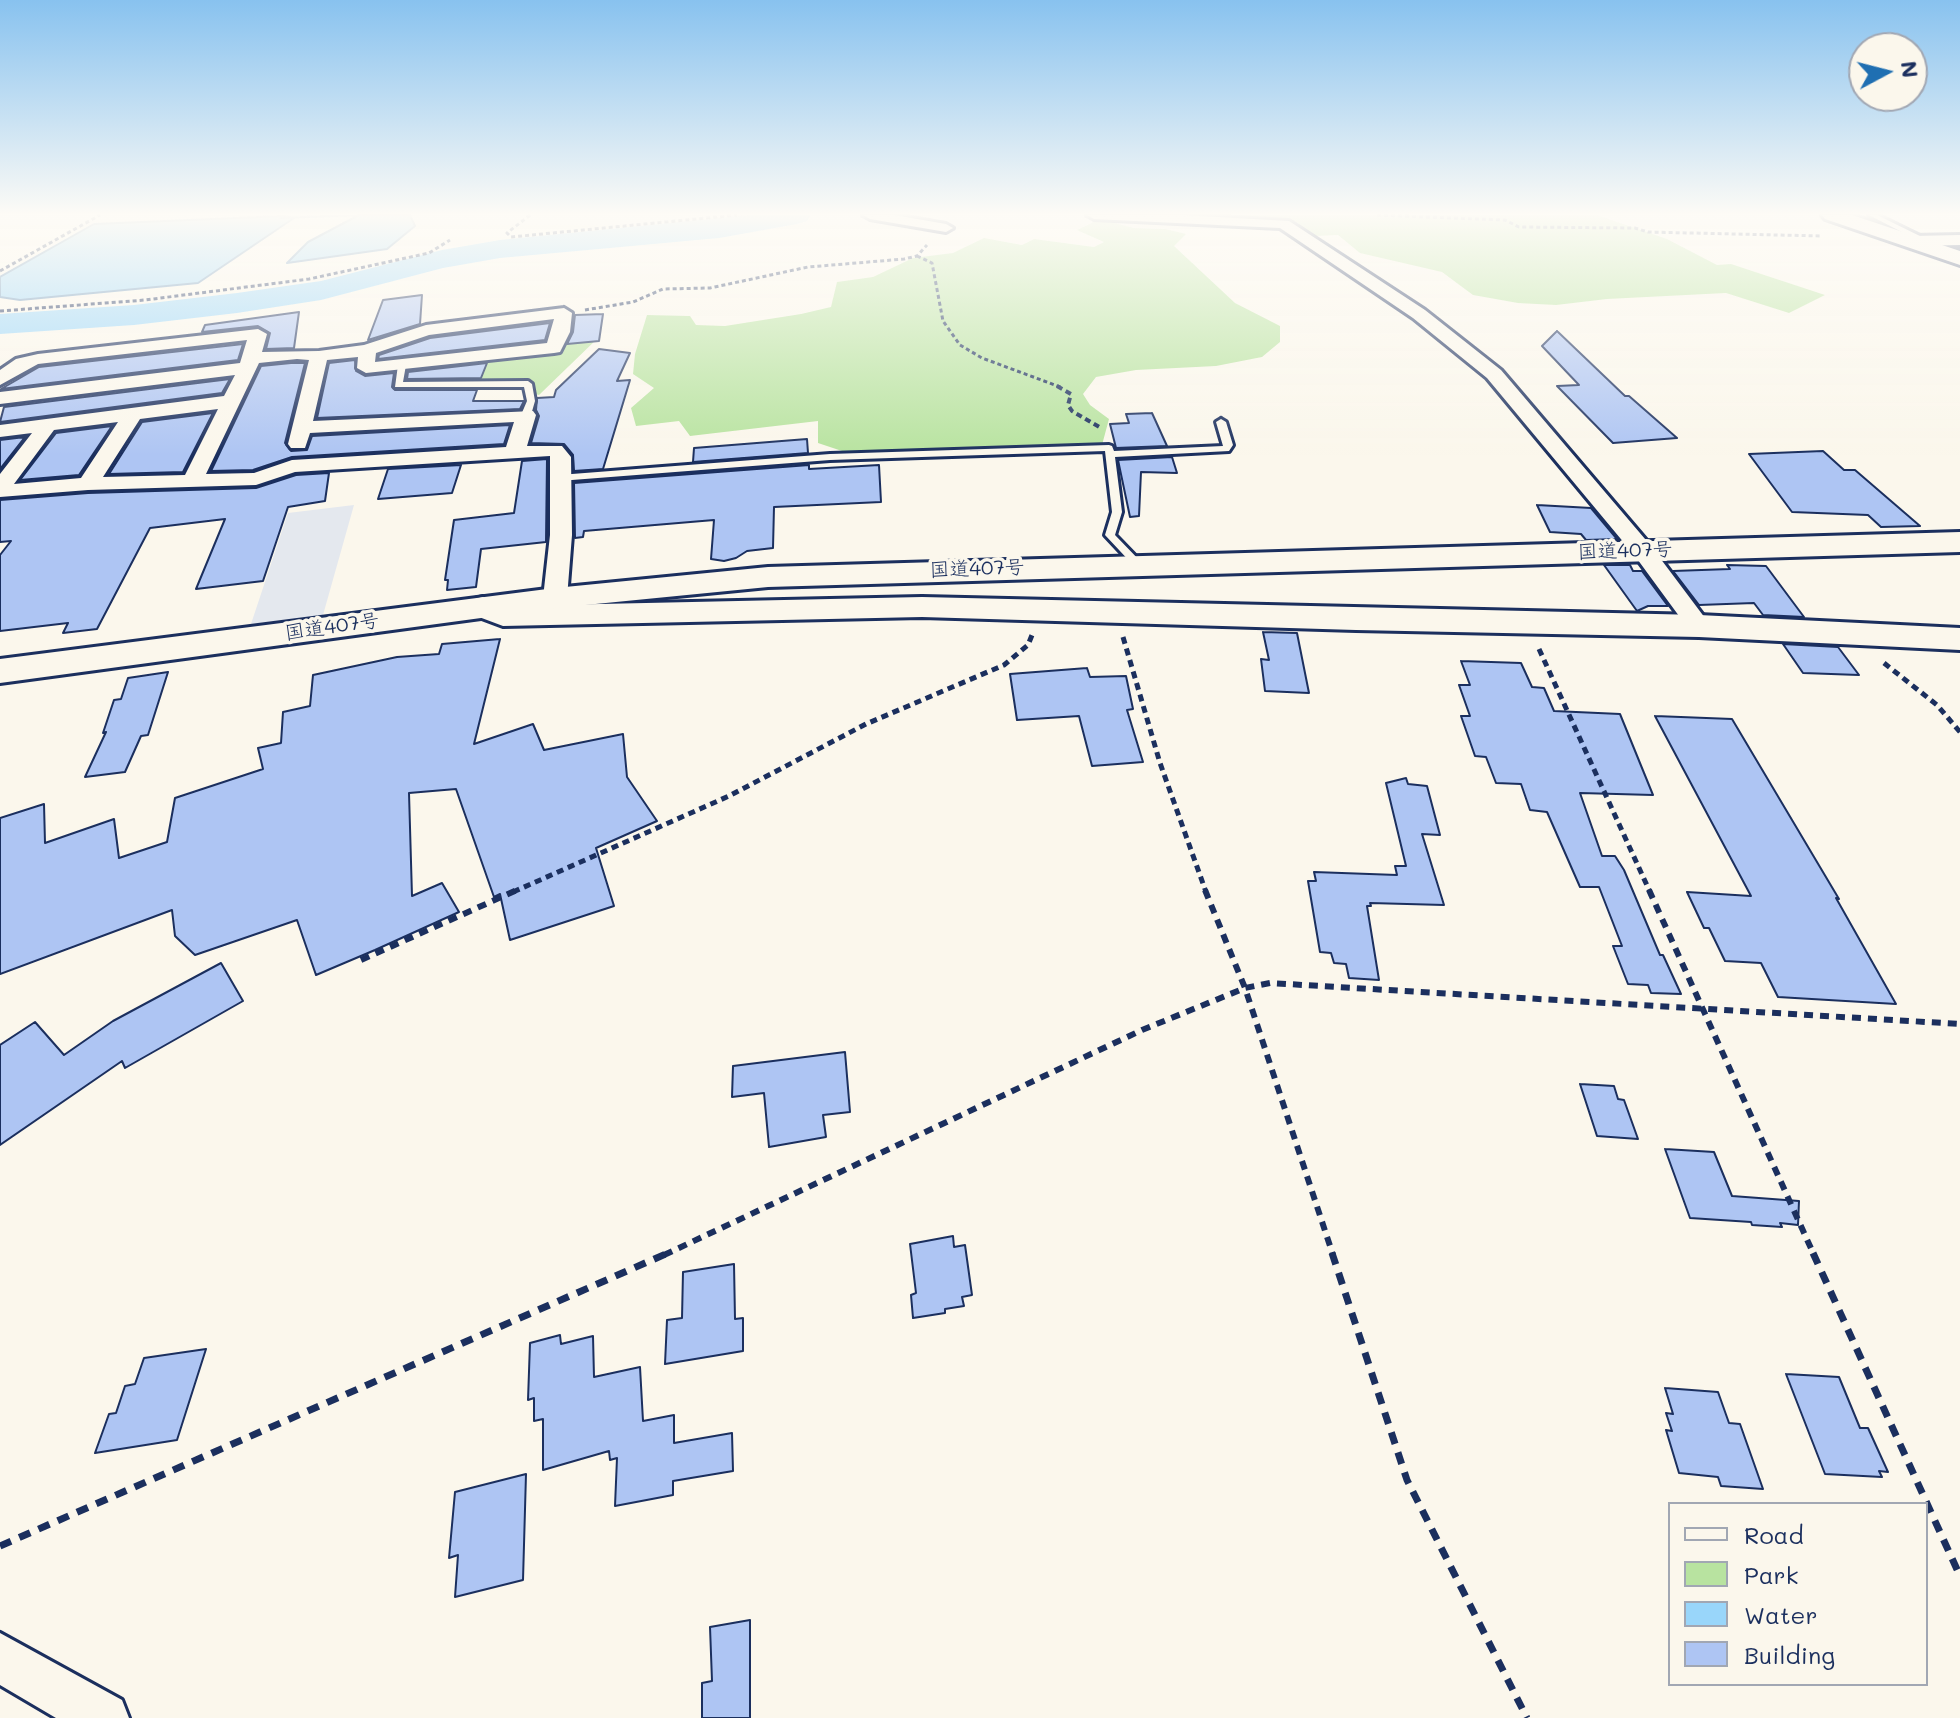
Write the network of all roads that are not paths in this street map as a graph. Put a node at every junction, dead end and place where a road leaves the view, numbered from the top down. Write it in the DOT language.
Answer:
graph roads {
  1 [pos="1391,295"];
  2 [pos="367,350"];
  3 [pos="319,356"];
  4 [pos="250,363"];
  5 [pos="402,365"];
  6 [pos="0,378"];
  7 [pos="0,398"];
  8 [pos="233,401"];
  9 [pos="133,414"];
  10 [pos="526,415"];
  11 [pos="1221,422"];
  12 [pos="48,425"];
  13 [pos="302,428"];
  14 [pos="0,431"];
  15 [pos="1110,451"];
  16 [pos="514,454"];
  17 [pos="292,466"];
  18 [pos="559,478"];
  19 [pos="192,481"];
  20 [pos="88,484"];
  21 [pos="0,489"];
  22 [pos="1960,542"];
  23 [pos="1643,551"];
  24 [pos="1138,564"];
  25 [pos="555,598"];
  26 [pos="483,607"];
  27 [pos="1699,626"];
  28 [pos="1960,639"];
  29 [pos="0,671"];
  30 [pos="0,1658"];
  31 [pos="104,1718"];
  1 -- 23 [label="street"];
  2 -- 3 [label="street"];
  2 -- 5 [label="street"];
  2 -- 5 [label="street"];
  3 -- 4 [label="street"];
  3 -- 13 [label="street"];
  4 -- 6 [label="street"];
  4 -- 7 [label="street"];
  4 -- 8 [label="street"];
  5 -- 10 [label="lane"];
  8 -- 9 [label="street"];
  8 -- 19 [label="street"];
  9 -- 12 [label="street"];
  9 -- 20 [label="street"];
  10 -- 13 [label="street"];
  10 -- 16 [label="street"];
  11 -- 15 [label="lane"];
  12 -- 14 [label="street"];
  12 -- 21 [label="street"];
  13 -- 17 [label="street"];
  15 -- 18 [label="lane"];
  15 -- 24 [label="lane"];
  16 -- 17 [label="street"];
  16 -- 18 [label="street"];
  17 -- 19 [label="street"];
  18 -- 25 [label="street"];
  19 -- 20 [label="street"];
  20 -- 21 [label="street"];
  22 -- 23 [label="highway, 国道407号"];
  23 -- 24 [label="highway, 国道407号"];
  23 -- 27 [label="street"];
  24 -- 25 [label="highway, 国道407号"];
  25 -- 26 [label="highway, 国道407号"];
  26 -- 27 [label="street"];
  26 -- 29 [label="highway, 国道407号"];
  27 -- 28 [label="street"];
  30 -- 31 [label="street"];
}
